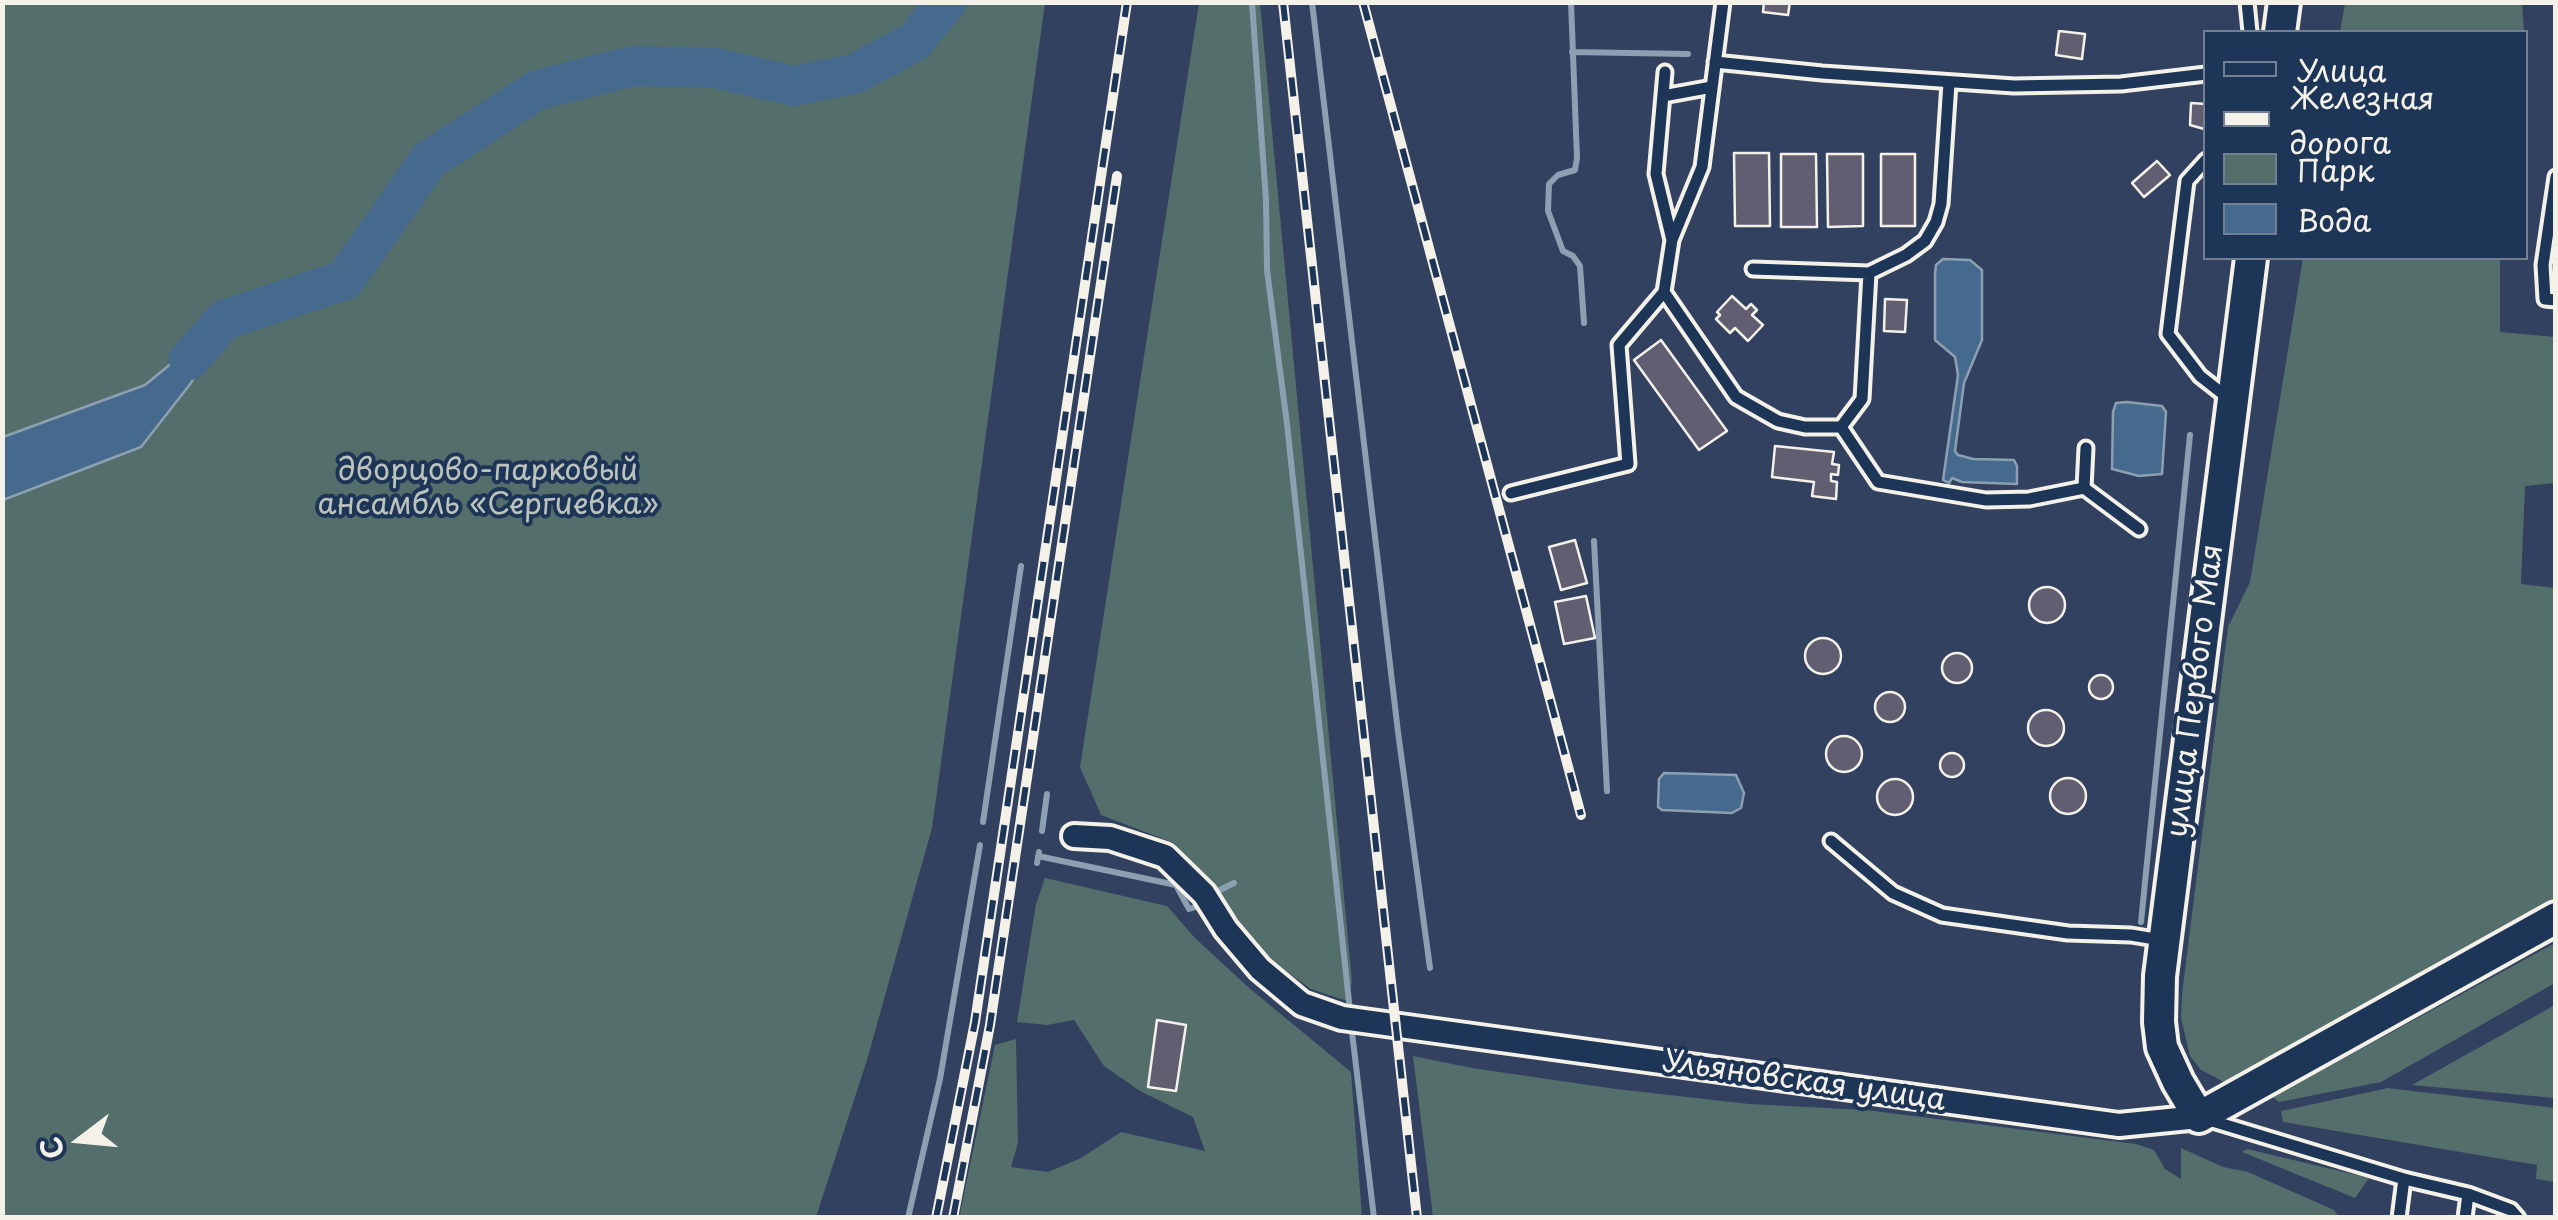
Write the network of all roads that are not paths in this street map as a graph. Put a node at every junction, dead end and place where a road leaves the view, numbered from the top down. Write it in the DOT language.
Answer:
graph roads {
  1 [pos="1723,2"];
  2 [pos="2247,2"];
  3 [pos="2284,2"];
  4 [pos="2250,30"];
  5 [pos="2280,30"];
  6 [pos="1716,62"];
  7 [pos="1664,72"];
  8 [pos="2203,74"];
  9 [pos="1949,84"];
  10 [pos="1712,87"];
  11 [pos="1663,96"];
  12 [pos="2203,163"];
  13 [pos="2556,177"];
  14 [pos="1672,240"];
  15 [pos="2251,260"];
  16 [pos="1753,269"];
  17 [pos="1869,273"];
  18 [pos="1664,292"];
  19 [pos="2556,300"];
  20 [pos="2233,402"];
  21 [pos="1841,427"];
  22 [pos="2086,448"];
  23 [pos="2084,488"];
  24 [pos="1511,493"];
  25 [pos="2139,529"];
  26 [pos="1074,836"];
  27 [pos="1832,841"];
  28 [pos="2556,918"];
  29 [pos="2164,941"];
  30 [pos="2199,1117"];
  31 [pos="2404,1179"];
  32 [pos="2468,1194"];
  33 [pos="2513,1215"];
  34 [pos="2399,1218"];
  35 [pos="2466,1218"];
  1 -- 6 [label="lane"];
  2 -- 4 [label="lane"];
  3 -- 5 [label="street"];
  6 -- 9 [label="lane"];
  6 -- 10 [label="lane"];
  7 -- 11 [label="lane"];
  8 -- 9 [label="lane"];
  9 -- 17 [label="lane"];
  10 -- 11 [label="lane"];
  10 -- 14 [label="lane"];
  11 -- 14 [label="lane"];
  12 -- 20 [label="lane"];
  13 -- 19 [label="lane"];
  14 -- 18 [label="lane"];
  15 -- 20 [label="street, улица Первого Мая"];
  16 -- 17 [label="lane"];
  17 -- 21 [label="lane"];
  18 -- 21 [label="lane"];
  18 -- 24 [label="lane"];
  20 -- 29 [label="street, улица Первого Мая"];
  21 -- 23 [label="lane"];
  22 -- 23 [label="lane"];
  23 -- 25 [label="lane"];
  26 -- 30 [label="street, Ульяновская улица"];
  27 -- 29 [label="lane"];
  28 -- 30 [label="street, Ульяновская улица"];
  29 -- 30 [label="street, улица Первого Мая"];
  30 -- 31 [label="lane"];
  31 -- 32 [label="lane"];
  31 -- 34 [label="lane"];
  32 -- 33 [label="lane"];
  32 -- 35 [label="lane"];
}
